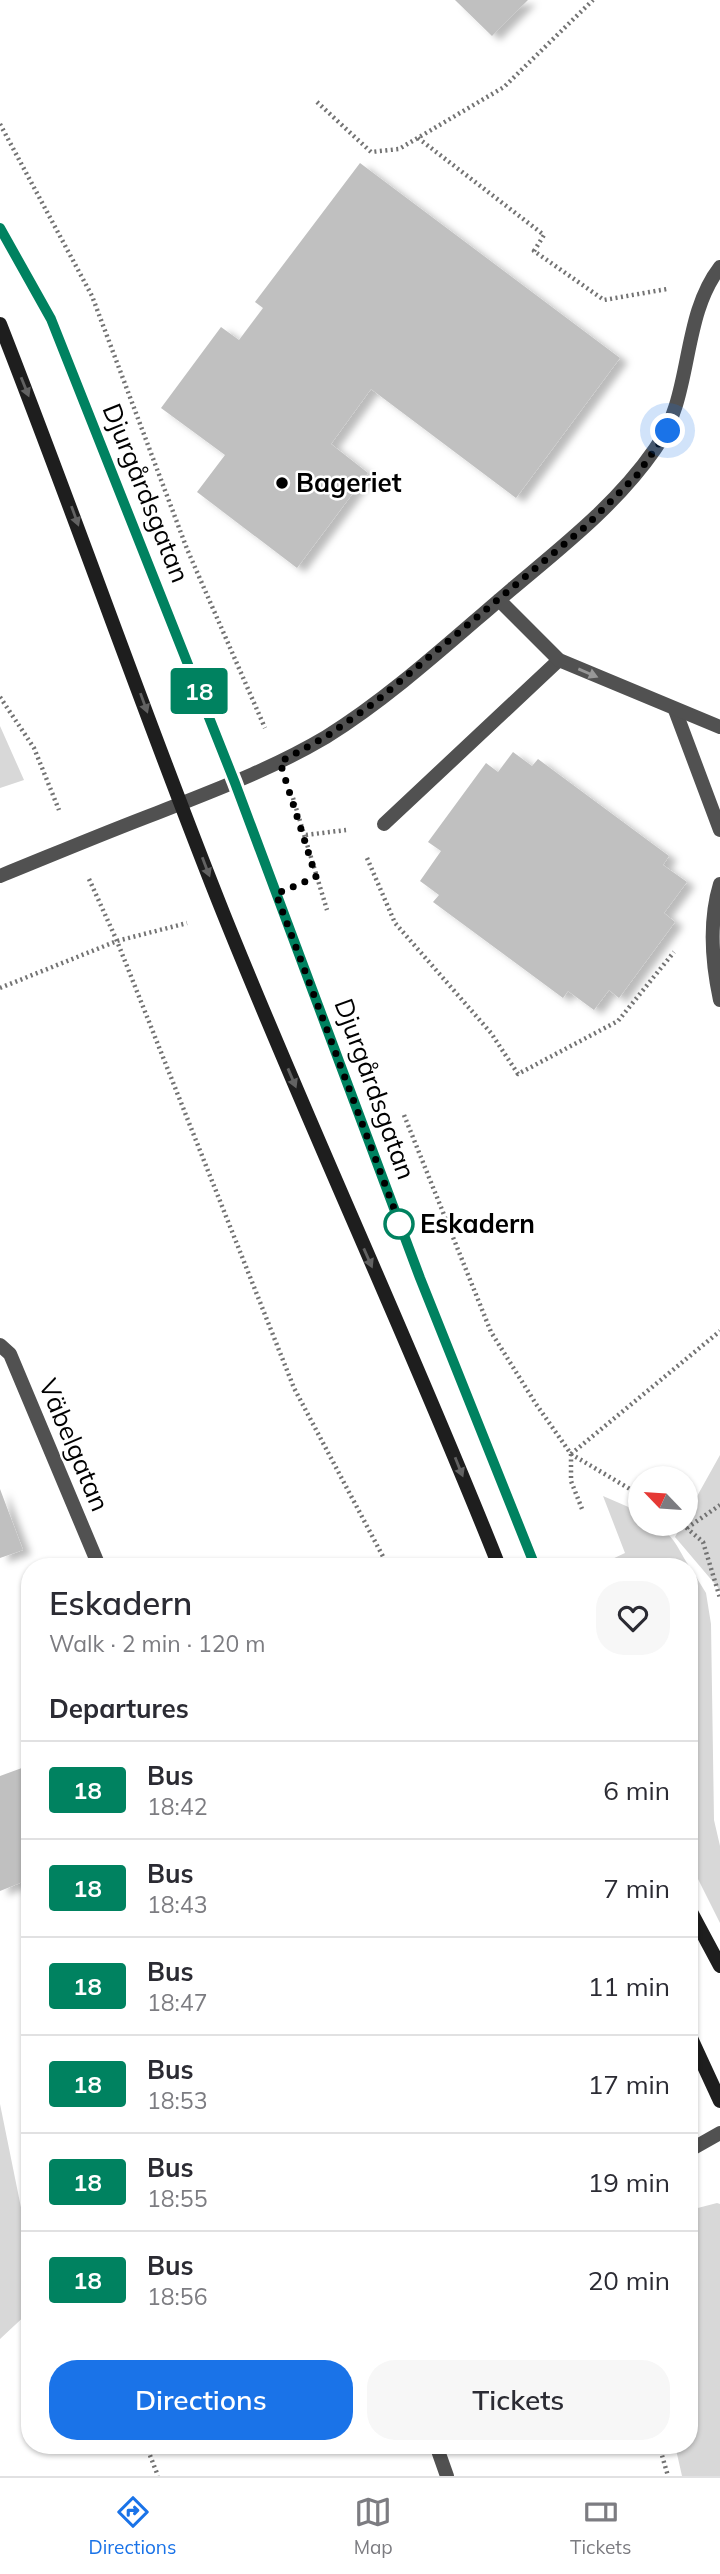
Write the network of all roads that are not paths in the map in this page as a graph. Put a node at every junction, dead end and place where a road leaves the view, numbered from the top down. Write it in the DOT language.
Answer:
graph roads {
  1 [pos="0,228"];
  2 [pos="720,267"];
  3 [pos="0,324"];
  4 [pos="499,600"];
  5 [pos="559,660"];
  6 [pos="675,710"];
  7 [pos="720,727"];
  8 [pos="235,783"];
  9 [pos="182,803"];
  10 [pos="384,824"];
  11 [pos="720,830"];
  12 [pos="0,876"];
  13 [pos="720,884"];
  14 [pos="720,1000"];
  15 [pos="0,1345"];
  16 [pos="96,1558"];
  17 [pos="496,1558"];
  18 [pos="532,1558"];
  19 [pos="698,1925"];
  20 [pos="720,1966"];
  21 [pos="698,2053"];
  22 [pos="720,2101"];
  23 [pos="720,2133"];
  24 [pos="698,2145"];
  25 [pos="439,2454"];
  26 [pos="447,2476"];
  1 -- 8 [label="main road, Djurgårdsgatan"];
  2 -- 4 [label="street"];
  3 -- 9 [label="main road, one-way"];
  4 -- 5 [label="street"];
  4 -- 8 [label="street"];
  5 -- 6 [label="street, one-way"];
  5 -- 10 [label="street"];
  6 -- 7 [label="street"];
  6 -- 11 [label="street"];
  8 -- 9 [label="street"];
  8 -- 18 [label="main road, Djurgårdsgatan"];
  9 -- 12 [label="street"];
  9 -- 17 [label="main road, one-way"];
  13 -- 14 [label="street"];
  15 -- 16 [label="street, Väbelgatan"];
  19 -- 20 [label="main road"];
  21 -- 22 [label="main road"];
  23 -- 24 [label="street"];
  25 -- 26 [label="street"];
}
